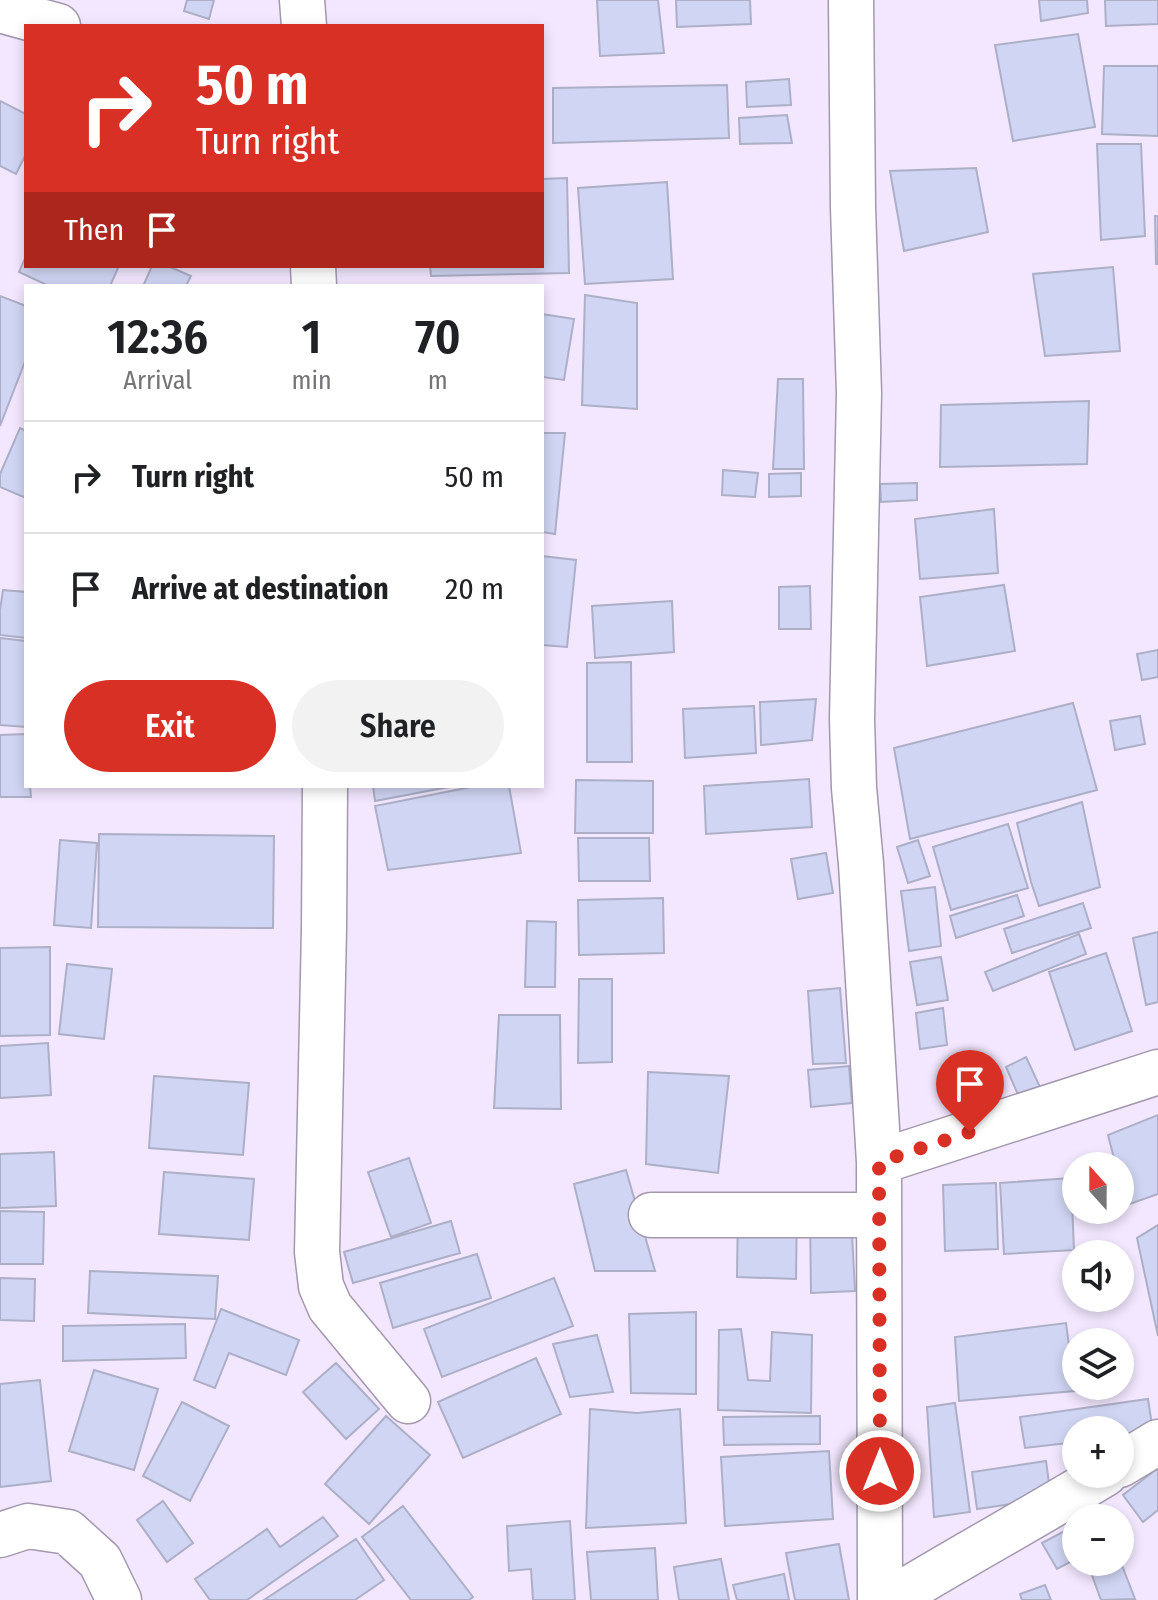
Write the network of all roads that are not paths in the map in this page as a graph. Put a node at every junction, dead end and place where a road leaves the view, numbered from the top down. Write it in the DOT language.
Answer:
graph roads {
  1 [pos="302,0"];
  2 [pos="851,0"];
  3 [pos="0,10"];
  4 [pos="51,24"];
  5 [pos="304,24"];
  6 [pos="325,788"];
  7 [pos="1158,1072"];
  8 [pos="879,1162"];
  9 [pos="651,1215"];
  10 [pos="879,1215"];
  11 [pos="408,1401"];
  12 [pos="1158,1442"];
  13 [pos="1134,1457"];
  14 [pos="1082,1488"];
  15 [pos="0,1535"];
  16 [pos="119,1600"];
  17 [pos="880,1600"];
  18 [pos="890,1600"];
  1 -- 5 [label="street"];
  2 -- 8 [label="street"];
  3 -- 4 [label="street"];
  6 -- 11 [label="street"];
  7 -- 8 [label="street"];
  8 -- 10 [label="street"];
  9 -- 10 [label="street"];
  10 -- 17 [label="street"];
  12 -- 13 [label="street"];
  14 -- 18 [label="street"];
  15 -- 16 [label="street"];
}
